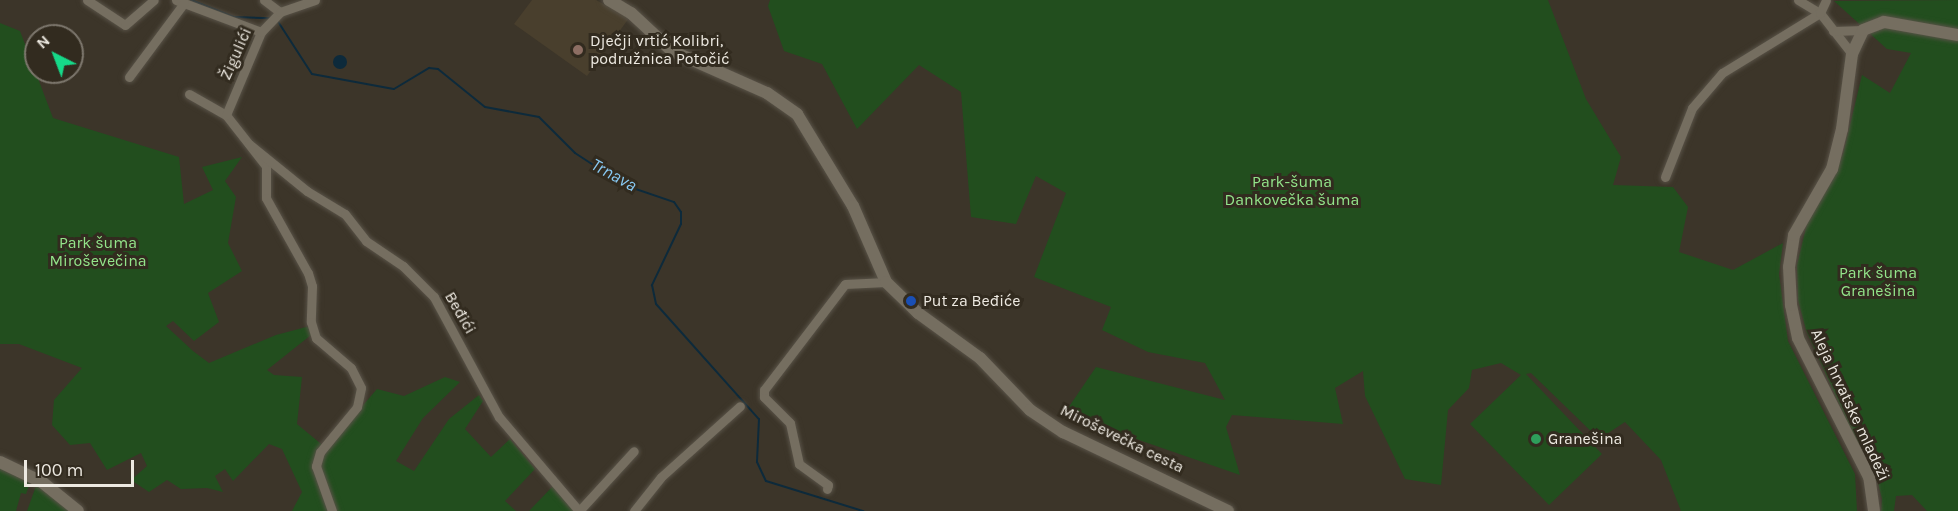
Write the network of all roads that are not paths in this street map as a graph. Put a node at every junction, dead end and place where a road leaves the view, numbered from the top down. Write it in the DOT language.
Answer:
graph roads {
  1 [pos="87,0"];
  2 [pos="154,0"];
  3 [pos="264,0"];
  4 [pos="315,0"];
  5 [pos="609,0"];
  6 [pos="1798,0"];
  7 [pos="1826,0"];
  8 [pos="180,2"];
  9 [pos="1820,13"];
  10 [pos="277,16"];
  11 [pos="1863,30"];
  12 [pos="1833,31"];
  13 [pos="261,32"];
  14 [pos="1958,35"];
  15 [pos="1852,54"];
  16 [pos="129,77"];
  17 [pos="189,94"];
  18 [pos="226,115"];
  19 [pos="249,144"];
  20 [pos="1665,177"];
  21 [pos="886,282"];
  22 [pos="740,406"];
  23 [pos="634,451"];
  24 [pos="0,462"];
  25 [pos="826,489"];
  26 [pos="78,511"];
  27 [pos="332,511"];
  28 [pos="579,511"];
  29 [pos="634,511"];
  30 [pos="1228,511"];
  31 [pos="1874,511"];
  1 -- 2 [label="street"];
  3 -- 10 [label="street"];
  4 -- 10 [label="street, Žigulići"];
  5 -- 21 [label="main road, Miroševečka cesta"];
  6 -- 9 [label="street"];
  7 -- 9 [label="street"];
  8 -- 13 [label="street"];
  8 -- 16 [label="street"];
  9 -- 12 [label="street"];
  9 -- 20 [label="street"];
  10 -- 13 [label="street, Žigulići"];
  11 -- 12 [label="street"];
  11 -- 14 [label="main road"];
  11 -- 15 [label="main road, Aleja hrvatske mladeži"];
  12 -- 15 [label="street"];
  13 -- 18 [label="street, Žigulići"];
  15 -- 31 [label="main road, Aleja hrvatske mladeži"];
  17 -- 18 [label="street"];
  18 -- 19 [label="street"];
  19 -- 27 [label="street"];
  19 -- 28 [label="street, Beđići"];
  21 -- 25 [label="street"];
  21 -- 30 [label="main road, Miroševečka cesta"];
  22 -- 29 [label="street"];
  23 -- 28 [label="street"];
  24 -- 26 [label="main road"];
}
